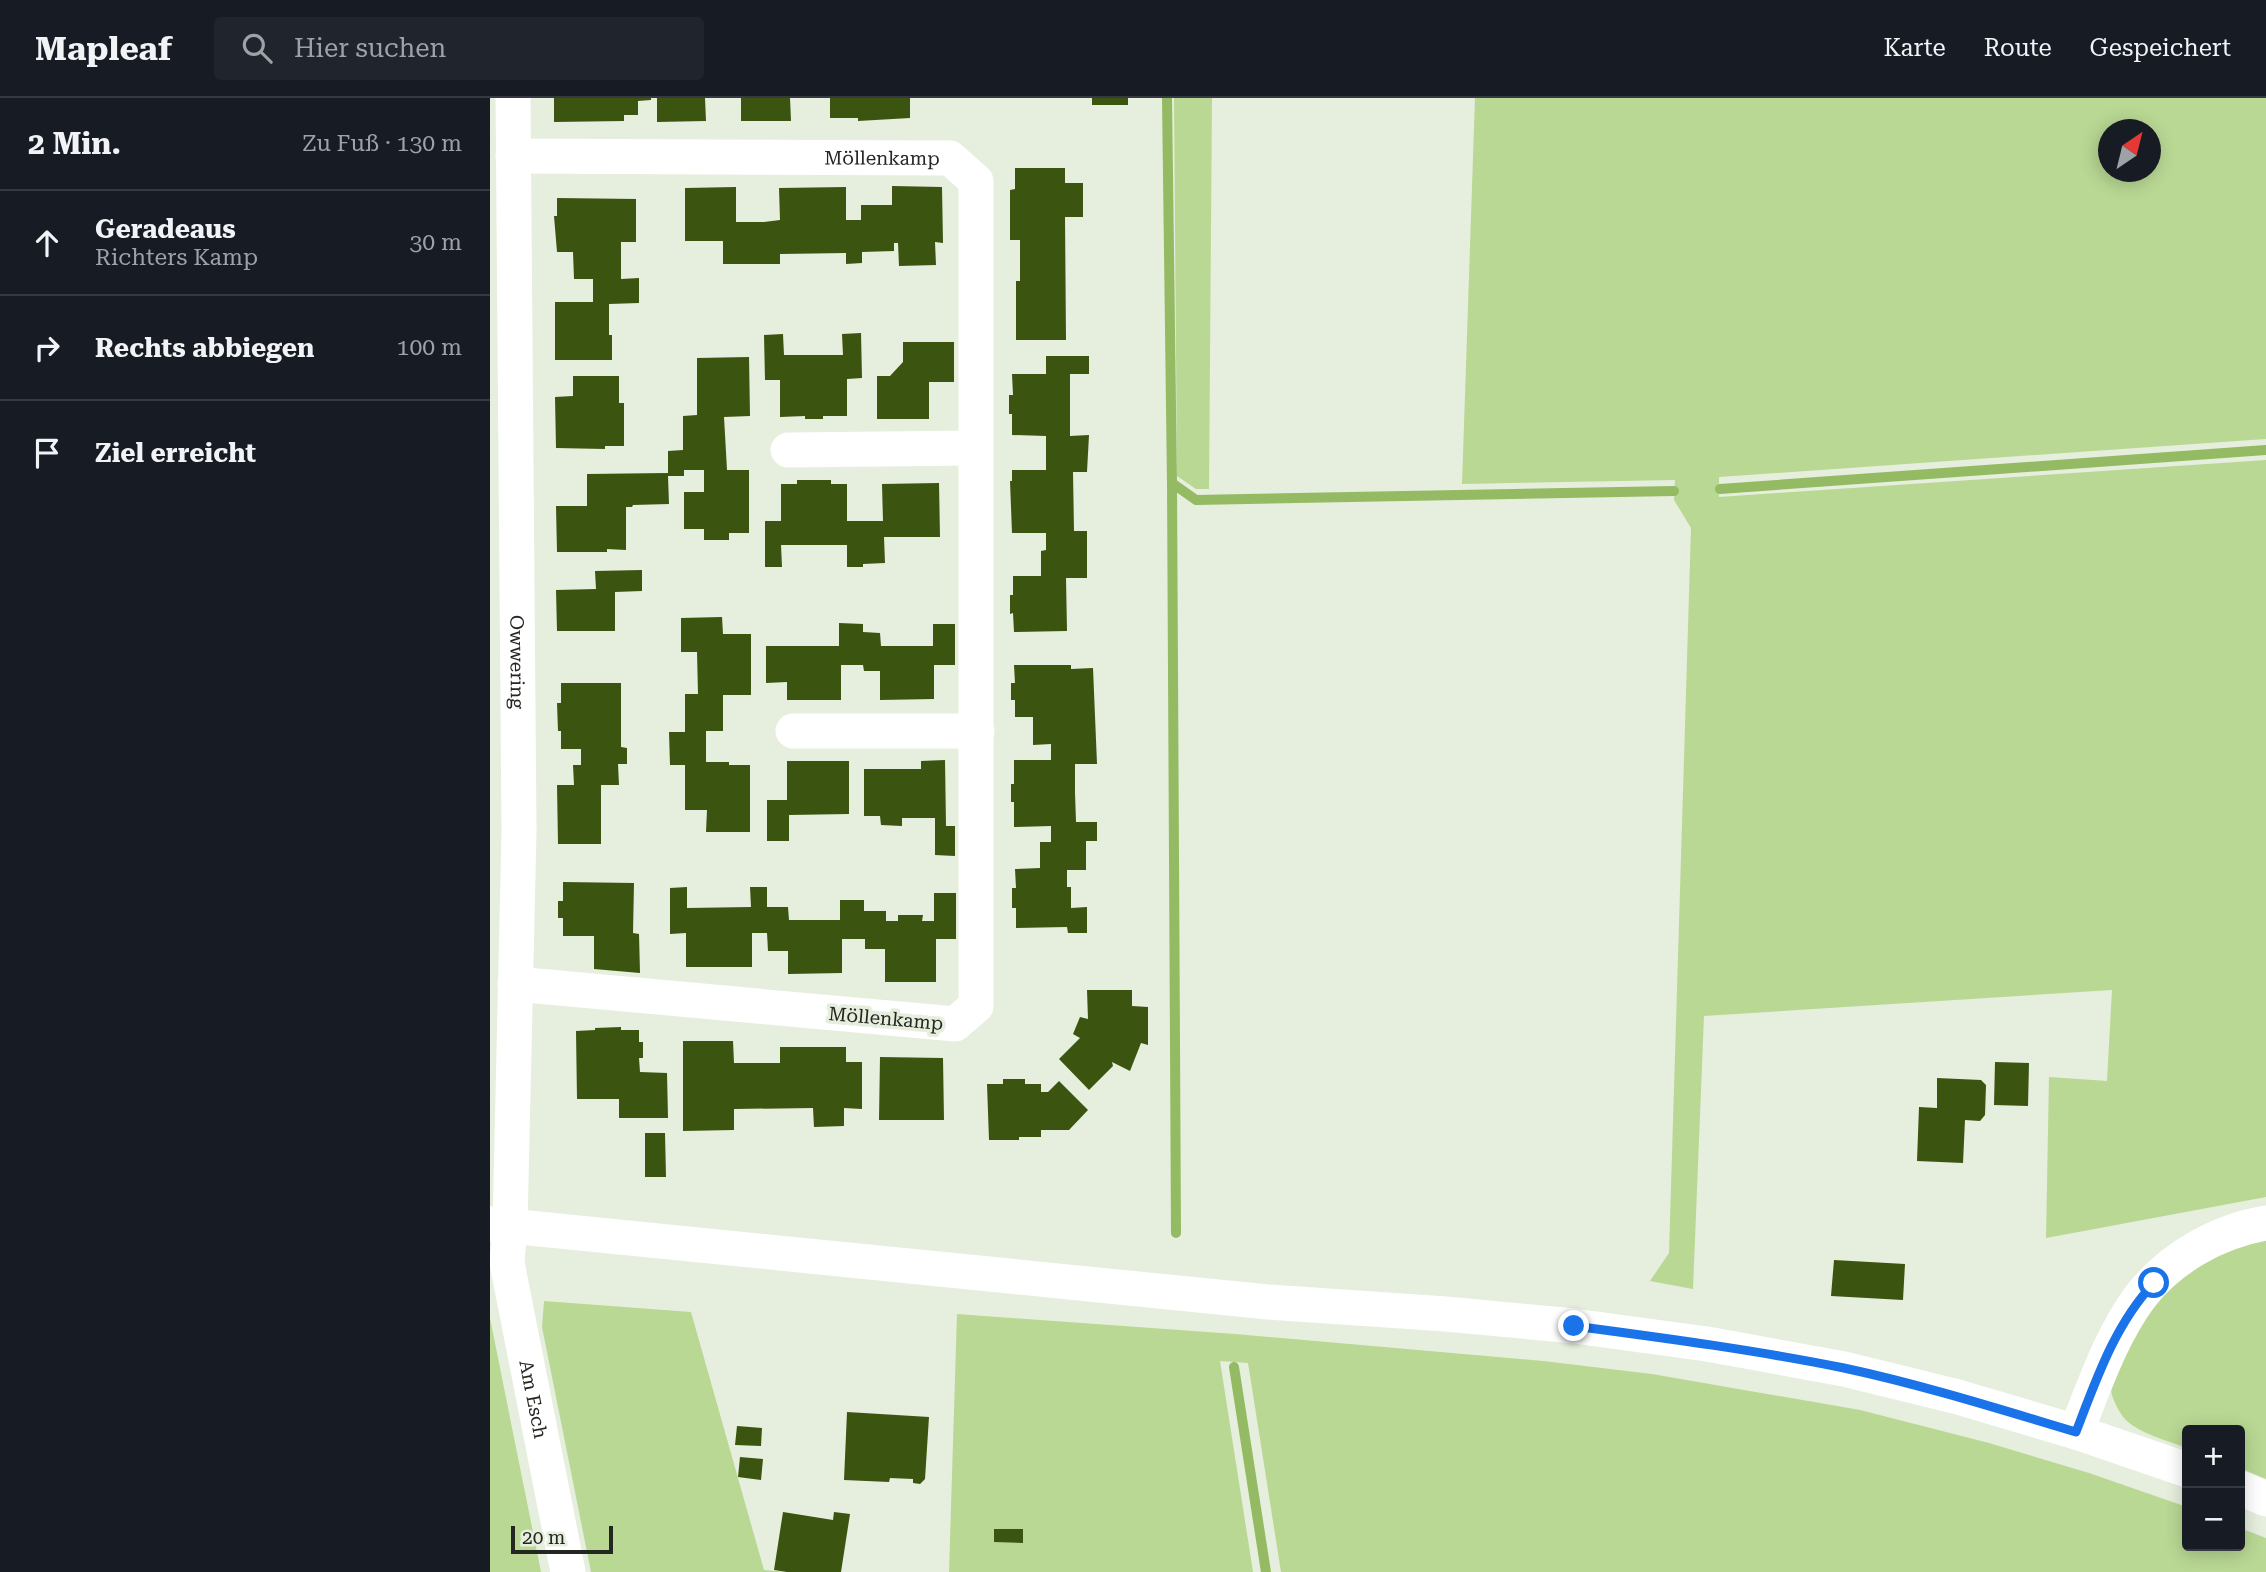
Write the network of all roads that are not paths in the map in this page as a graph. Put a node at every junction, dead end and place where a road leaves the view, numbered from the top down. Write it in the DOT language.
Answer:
graph roads {
  1 [pos="513,98"];
  2 [pos="513,156"];
  3 [pos="975,448"];
  4 [pos="788,450"];
  5 [pos="793,731"];
  6 [pos="977,731"];
  7 [pos="515,984"];
  8 [pos="2266,1223"];
  9 [pos="500,1225"];
  10 [pos="2076,1432"];
  11 [pos="2182,1468"];
  12 [pos="2245,1490"];
  13 [pos="2266,1499"];
  14 [pos="568,1572"];
  1 -- 2 [label="street, Owwering"];
  2 -- 3 [label="street, Möllenkamp"];
  2 -- 7 [label="street, Owwering"];
  3 -- 4 [label="street"];
  3 -- 6 [label="street, Möllenkamp"];
  5 -- 6 [label="street"];
  6 -- 7 [label="street, Möllenkamp"];
  7 -- 9 [label="street, Owwering"];
  8 -- 10 [label="street"];
  9 -- 10 [label="street"];
  9 -- 14 [label="street, Am Esch"];
  10 -- 11 [label="street"];
  12 -- 13 [label="street"];
}
